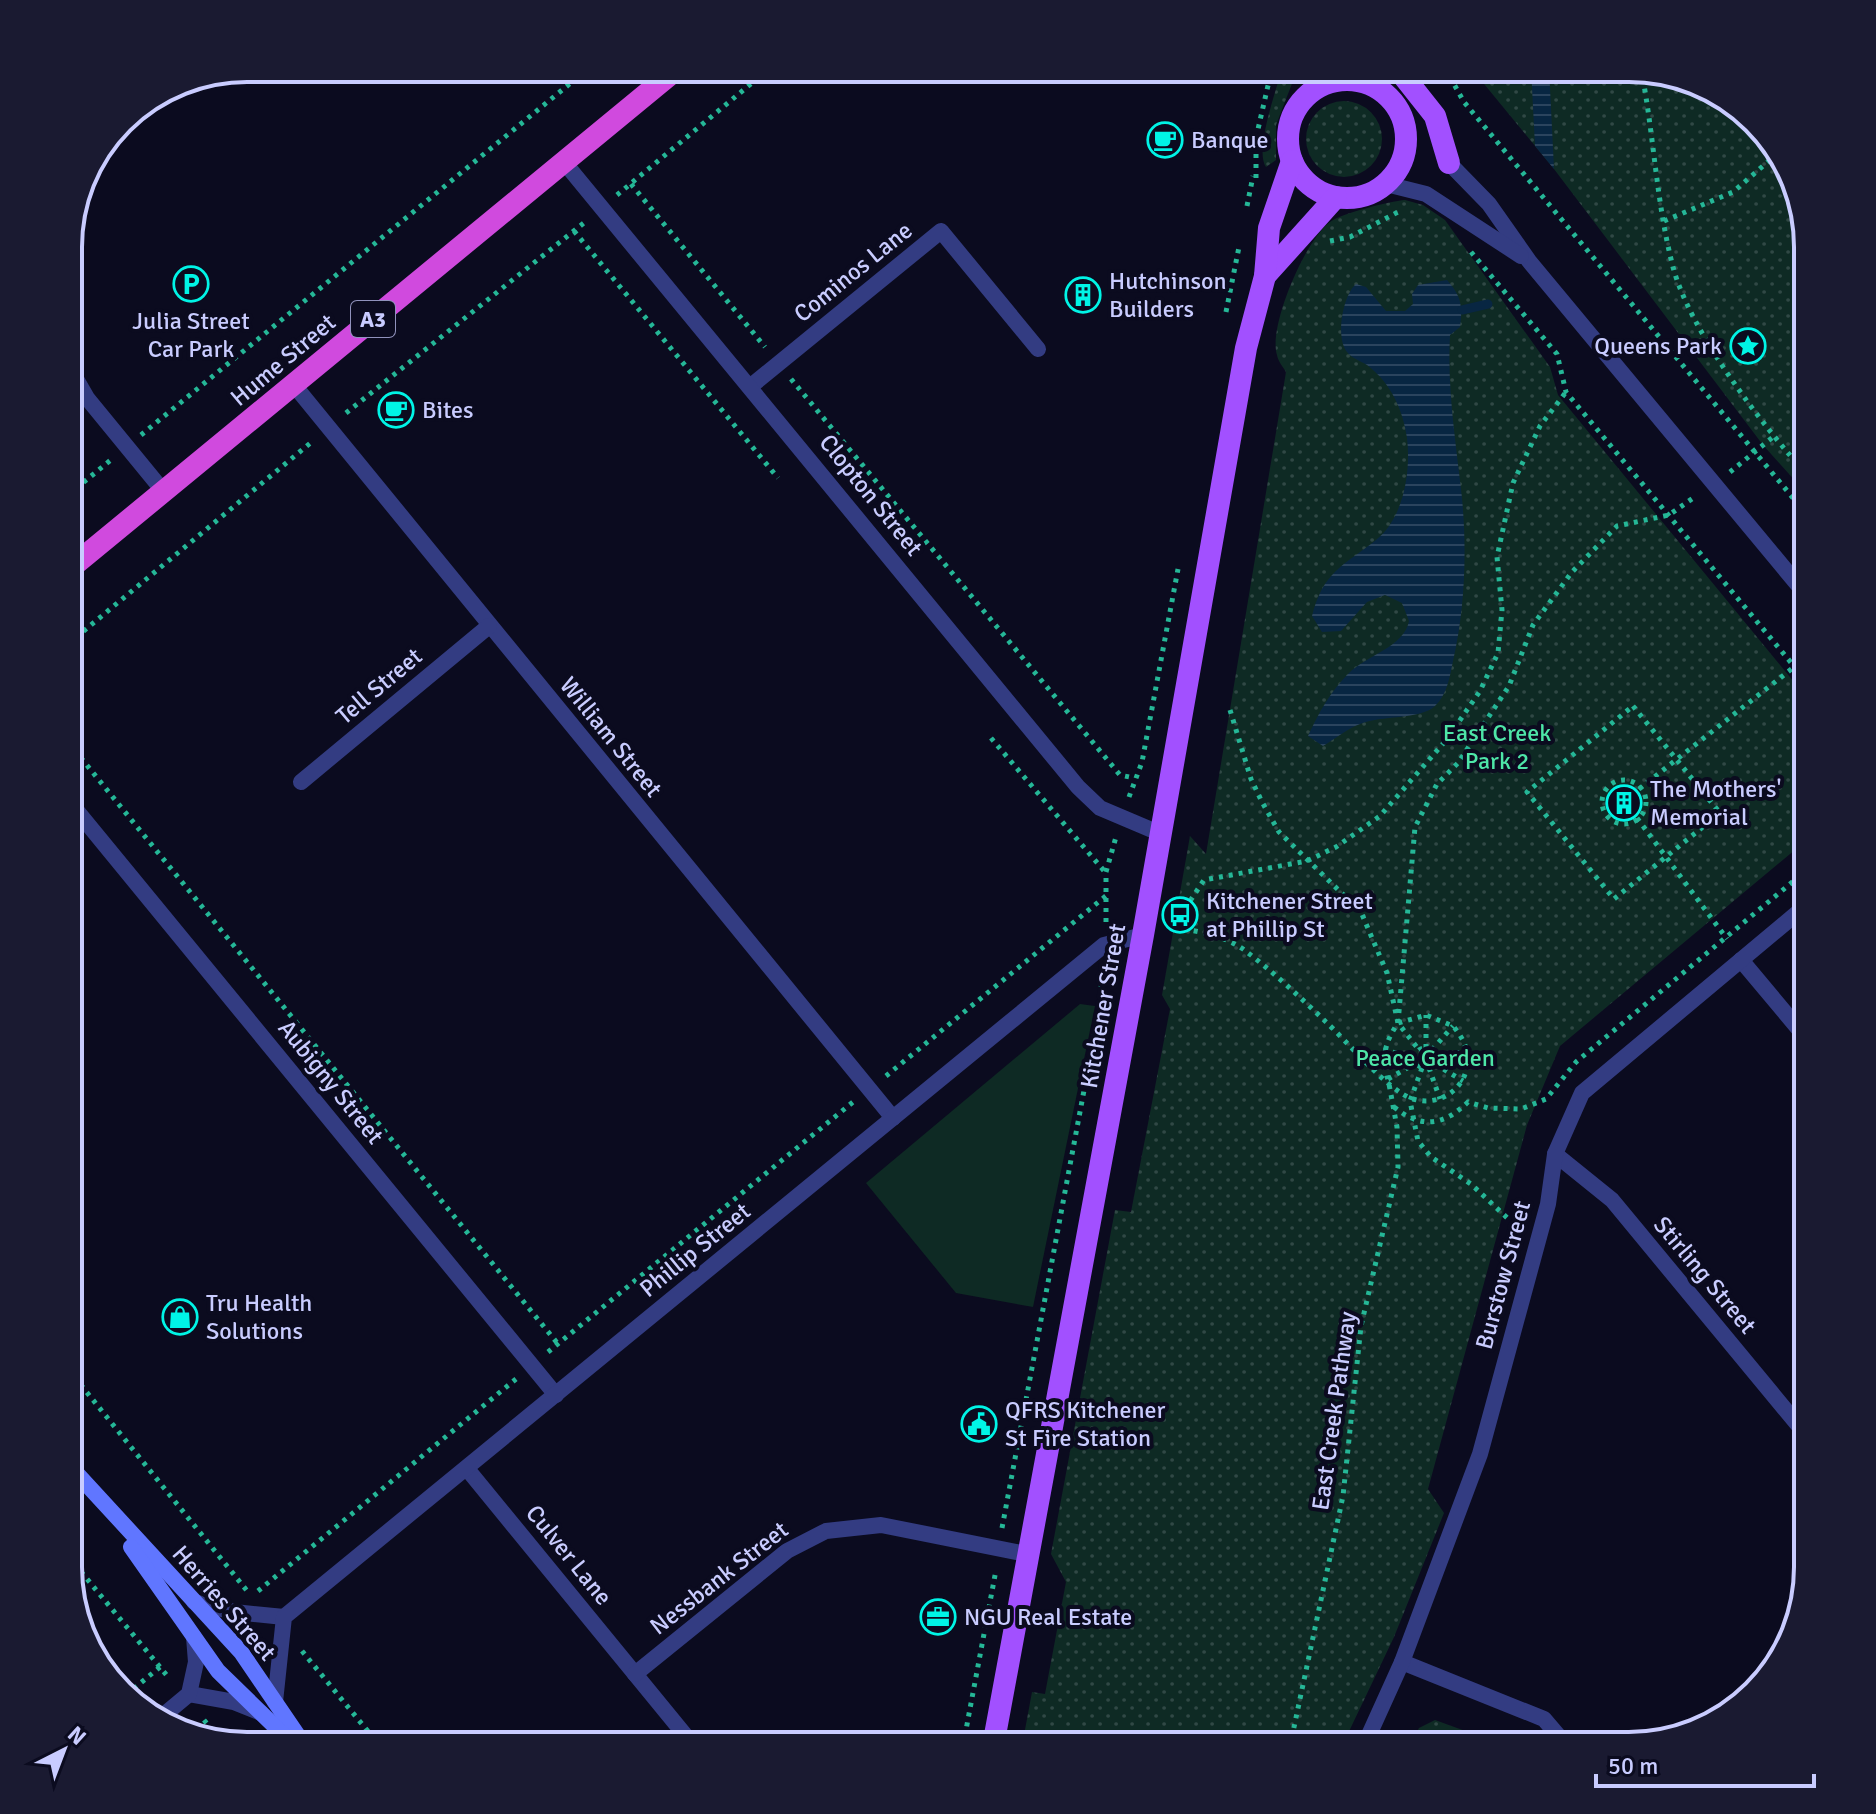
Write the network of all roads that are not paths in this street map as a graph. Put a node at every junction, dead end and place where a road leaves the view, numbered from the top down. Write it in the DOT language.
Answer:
graph roads {
  1 [pos="661,82"];
  2 [pos="1312,82"];
  3 [pos="1369,82"];
  4 [pos="1408,82"];
  5 [pos="1403,122"];
  6 [pos="1292,161"];
  7 [pos="564,162"];
  8 [pos="1449,163"];
  9 [pos="1386,184"];
  10 [pos="1336,197"];
  11 [pos="1529,261"];
  12 [pos="1265,276"];
  13 [pos="1038,349"];
  14 [pos="294,385"];
  15 [pos="751,386"];
  16 [pos="82,389"];
  17 [pos="164,492"];
  18 [pos="82,559"];
  19 [pos="1794,580"];
  20 [pos="489,626"];
  21 [pos="301,782"];
  22 [pos="82,817"];
  23 [pos="1159,833"];
  24 [pos="1794,916"];
  25 [pos="1143,935"];
  26 [pos="1741,960"];
  27 [pos="1794,1023"];
  28 [pos="893,1118"];
  29 [pos="1555,1154"];
  30 [pos="556,1395"];
  31 [pos="1794,1420"];
  32 [pos="468,1470"];
  33 [pos="82,1481"];
  34 [pos="97,1499"];
  35 [pos="1026,1554"];
  36 [pos="194,1602"];
  37 [pos="284,1617"];
  38 [pos="194,1637"];
  39 [pos="1402,1662"];
  40 [pos="635,1674"];
  41 [pos="187,1696"];
  42 [pos="275,1702"];
  43 [pos="168,1712"];
  44 [pos="261,1713"];
  45 [pos="281,1732"];
  46 [pos="295,1732"];
  47 [pos="683,1732"];
  48 [pos="995,1732"];
  49 [pos="1370,1732"];
  50 [pos="1555,1732"];
  1 -- 7 [label="highway, Hume Street / A3"];
  2 -- 6 [label="main road"];
  3 -- 5 [label="main road"];
  4 -- 8 [label="main road"];
  5 -- 8 [label="main road"];
  5 -- 9 [label="main road"];
  6 -- 10 [label="main road"];
  6 -- 12 [label="main road, Kitchener Street"];
  7 -- 14 [label="highway, Hume Street / A3"];
  7 -- 15 [label="street, Clopton Street"];
  8 -- 11 [label="street"];
  9 -- 10 [label="main road"];
  9 -- 11 [label="street"];
  10 -- 12 [label="main road, Kitchener Street"];
  11 -- 19 [label="street"];
  12 -- 23 [label="main road, Kitchener Street"];
  13 -- 15 [label="street, Cominos Lane"];
  14 -- 17 [label="highway, Hume Street / A3"];
  14 -- 20 [label="street, William Street"];
  15 -- 23 [label="street, Clopton Street"];
  16 -- 17 [label="street"];
  17 -- 18 [label="highway, Hume Street / A3"];
  20 -- 21 [label="street, Tell Street"];
  20 -- 28 [label="street, William Street"];
  22 -- 30 [label="street, Aubigny Street"];
  23 -- 25 [label="main road, Kitchener Street"];
  24 -- 26 [label="street, Burstow Street"];
  25 -- 28 [label="street, Phillip Street"];
  25 -- 35 [label="main road, Kitchener Street"];
  26 -- 27 [label="street"];
  26 -- 29 [label="street, Burstow Street"];
  28 -- 30 [label="street, Phillip Street"];
  29 -- 31 [label="street, Stirling Street"];
  29 -- 39 [label="street, Burstow Street"];
  30 -- 32 [label="street, Phillip Street"];
  32 -- 37 [label="street, Phillip Street"];
  32 -- 40 [label="street, Culver Lane"];
  33 -- 34 [label="main road, Herries Street"];
  34 -- 36 [label="main road, Herries Street"];
  34 -- 38 [label="main road, Herries Street"];
  35 -- 40 [label="street, Nessbank Street"];
  35 -- 48 [label="main road, Kitchener Street"];
  36 -- 37 [label="street"];
  36 -- 42 [label="main road, Herries Street"];
  37 -- 42 [label="street"];
  38 -- 41 [label="street"];
  38 -- 44 [label="main road, Herries Street"];
  39 -- 49 [label="street, Burstow Street"];
  39 -- 50 [label="street"];
  40 -- 47 [label="street, Culver Lane"];
  41 -- 43 [label="street"];
  41 -- 44 [label="street"];
  42 -- 46 [label="main road, Herries Street"];
  44 -- 45 [label="main road, Herries Street"];
}
